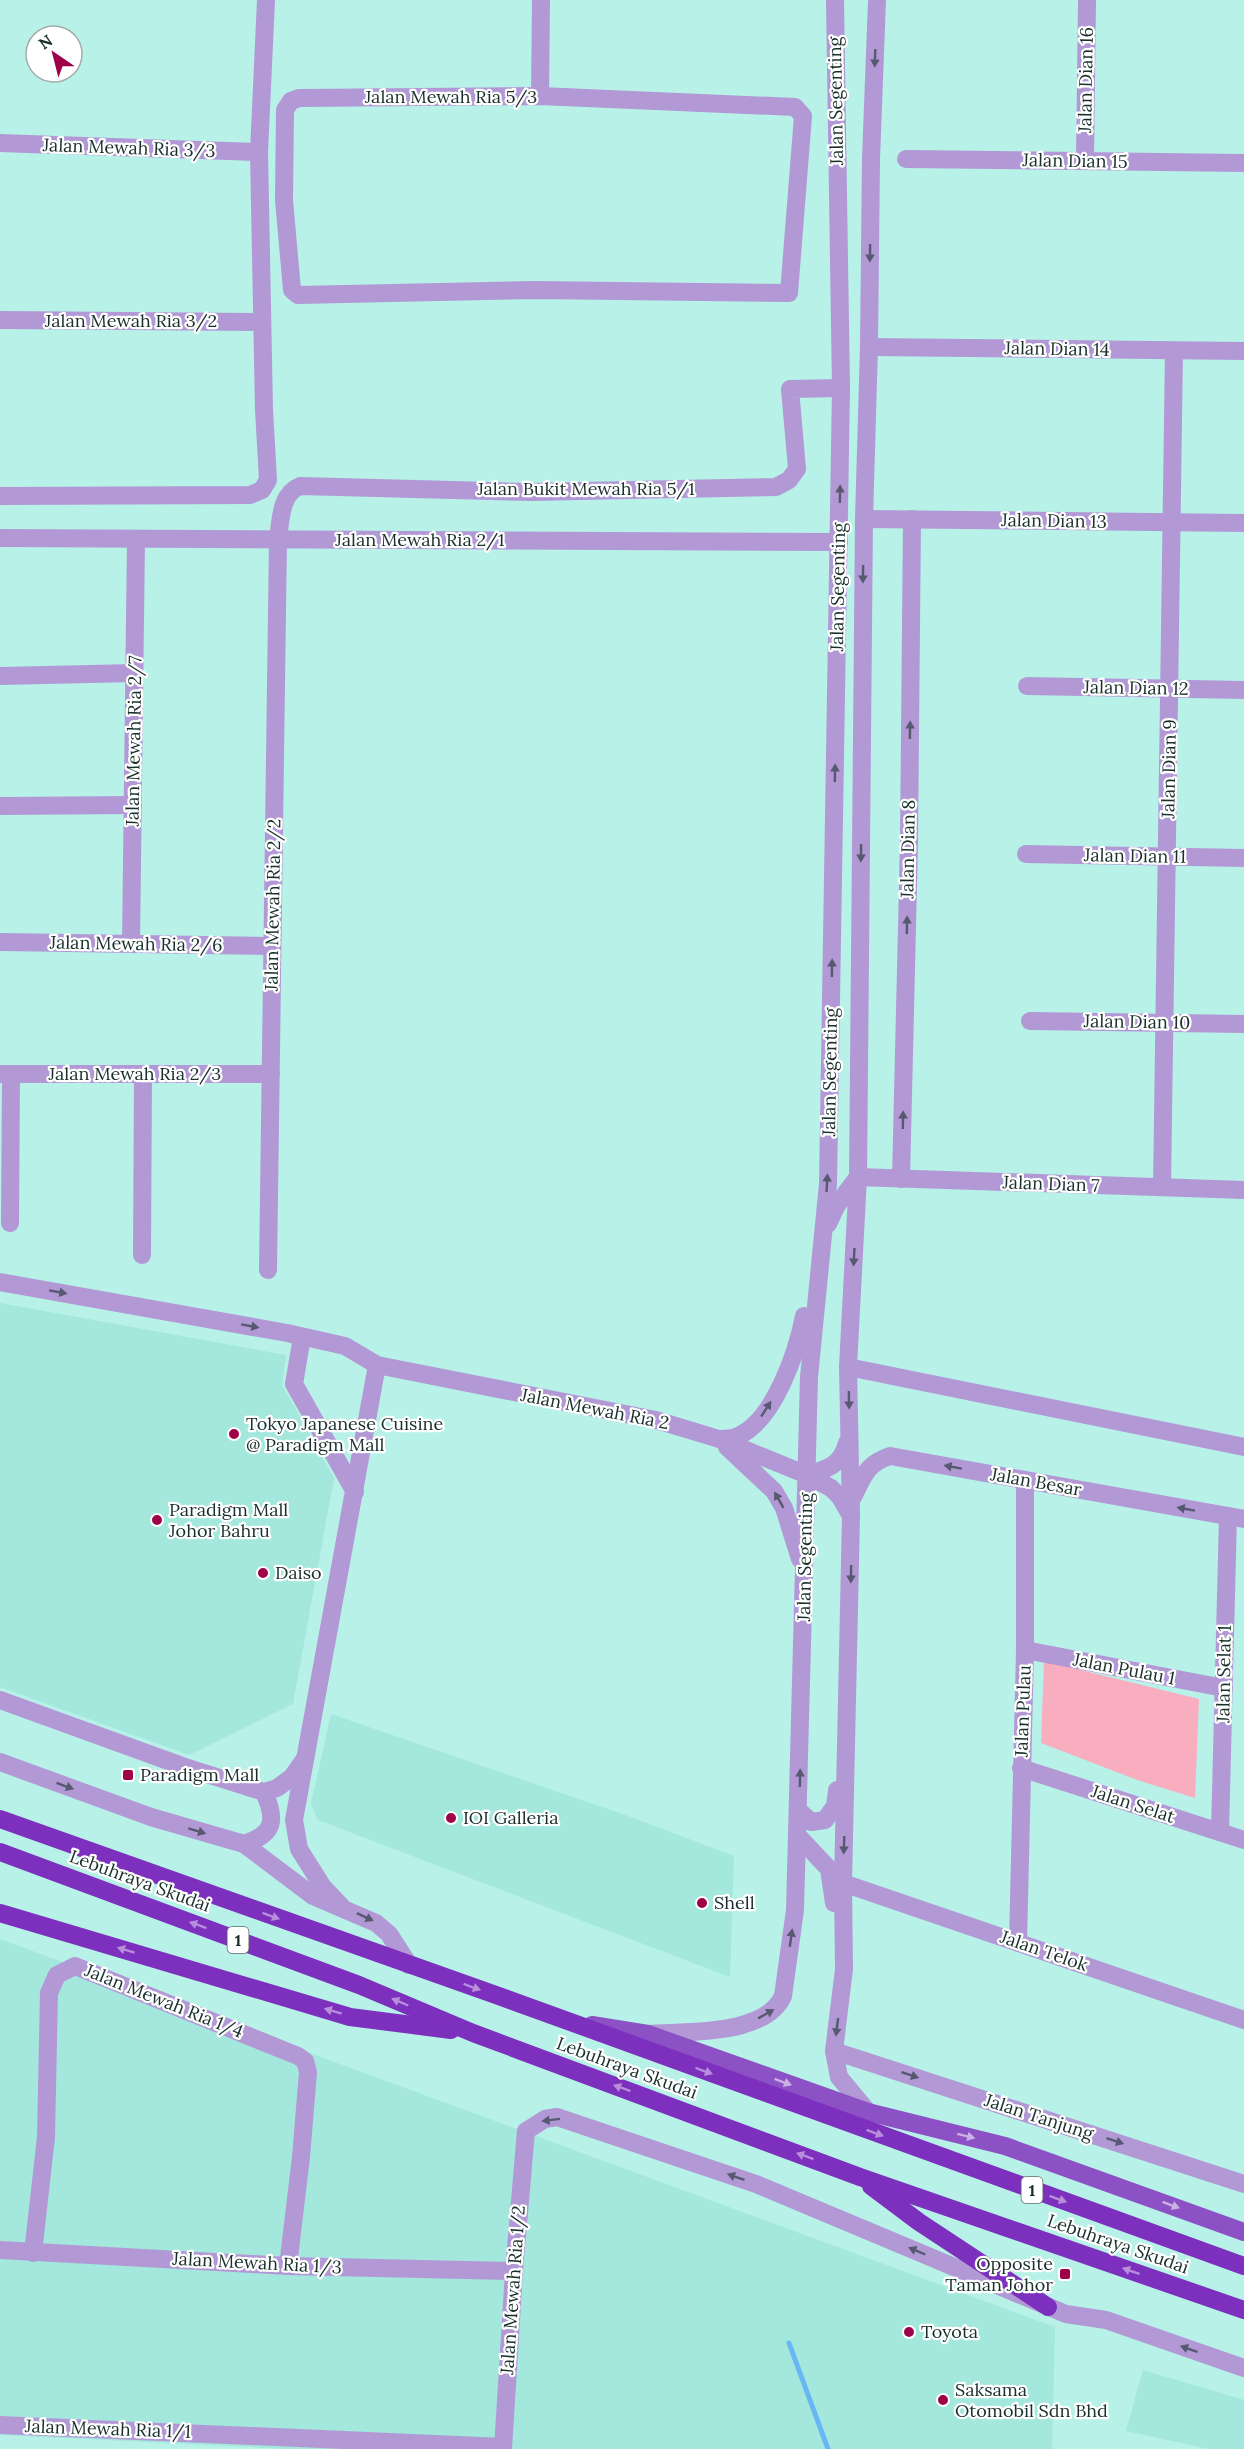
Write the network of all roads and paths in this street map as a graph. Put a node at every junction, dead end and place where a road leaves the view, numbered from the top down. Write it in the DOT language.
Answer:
graph roads {
  1 [pos="266,0"];
  2 [pos="541,0"];
  3 [pos="835,0"];
  4 [pos="877,0"];
  5 [pos="1087,0"];
  6 [pos="540,96"];
  7 [pos="0,143"];
  8 [pos="259,152"];
  9 [pos="906,159"];
  10 [pos="1084,161"];
  11 [pos="1244,163"];
  12 [pos="0,320"];
  13 [pos="262,322"];
  14 [pos="869,347"];
  15 [pos="1174,351"];
  16 [pos="1244,351"];
  17 [pos="841,388"];
  18 [pos="0,496"];
  19 [pos="864,519"];
  20 [pos="912,519"];
  21 [pos="1172,522"];
  22 [pos="1244,523"];
  23 [pos="0,538"];
  24 [pos="136,539"];
  25 [pos="278,540"];
  26 [pos="839,542"];
  27 [pos="135,673"];
  28 [pos="0,676"];
  29 [pos="1027,686"];
  30 [pos="1170,688"];
  31 [pos="1244,690"];
  32 [pos="133,805"];
  33 [pos="0,806"];
  34 [pos="1026,854"];
  35 [pos="1168,856"];
  36 [pos="1244,858"];
  37 [pos="0,942"];
  38 [pos="131,944"];
  39 [pos="272,946"];
  40 [pos="1030,1021"];
  41 [pos="1166,1023"];
  42 [pos="1244,1024"];
  43 [pos="6,1074"];
  44 [pos="143,1074"];
  45 [pos="271,1074"];
  46 [pos="858,1178"];
  47 [pos="901,1179"];
  48 [pos="1162,1187"];
  49 [pos="1244,1190"];
  50 [pos="10,1223"];
  51 [pos="822,1242"];
  52 [pos="142,1255"];
  53 [pos="820,1260"];
  54 [pos="268,1270"];
  55 [pos="0,1282"];
  56 [pos="302,1337"];
  57 [pos="376,1365"];
  58 [pos="848,1367"];
  59 [pos="849,1433"];
  60 [pos="719,1439"];
  61 [pos="1244,1448"];
  62 [pos="807,1474"];
  63 [pos="1025,1480"];
  64 [pos="355,1492"];
  65 [pos="851,1508"];
  66 [pos="1236,1517"];
  67 [pos="804,1575"];
  68 [pos="1025,1650"];
  69 [pos="849,1681"];
  70 [pos="1224,1688"];
  71 [pos="0,1700"];
  72 [pos="306,1759"];
  73 [pos="0,1762"];
  74 [pos="1021,1768"];
  75 [pos="264,1792"];
  76 [pos="799,1811"];
  77 [pos="0,1819"];
  78 [pos="1220,1832"];
  79 [pos="798,1836"];
  80 [pos="1244,1840"];
  81 [pos="244,1845"];
  82 [pos="0,1852"];
  83 [pos="843,1883"];
  84 [pos="341,1906"];
  85 [pos="0,1913"];
  86 [pos="1018,1942"];
  87 [pos="409,1965"];
  88 [pos="844,1969"];
  89 [pos="1244,2020"];
  90 [pos="570,2022"];
  91 [pos="473,2033"];
  92 [pos="648,2034"];
  93 [pos="834,2051"];
  94 [pos="868,2112"];
  95 [pos="860,2177"];
  96 [pos="1244,2184"];
  97 [pos="1244,2232"];
  98 [pos="0,2250"];
  99 [pos="33,2253"];
  100 [pos="288,2266"];
  101 [pos="1244,2266"];
  102 [pos="514,2271"];
  103 [pos="1048,2307"];
  104 [pos="1244,2310"];
  105 [pos="1244,2368"];
  106 [pos="0,2425"];
  107 [pos="503,2448"];
  1 -- 8 [label="street"];
  2 -- 6 [label="street"];
  3 -- 17 [label="street, Jalan Segenting"];
  4 -- 14 [label="street, Jalan Segenting, one-way"];
  5 -- 10 [label="street, Jalan Dian 16"];
  6 -- 6 [label="street, Jalan Mewah Ria 5/3"];
  7 -- 8 [label="street, Jalan Mewah Ria 3/3"];
  8 -- 13 [label="street"];
  9 -- 10 [label="street, Jalan Dian 15"];
  10 -- 11 [label="street, Jalan Dian 15"];
  12 -- 13 [label="street, Jalan Mewah Ria 3/2"];
  13 -- 18 [label="street"];
  14 -- 15 [label="street, Jalan Dian 14"];
  14 -- 19 [label="street, Jalan Segenting"];
  15 -- 16 [label="street, Jalan Dian 14"];
  15 -- 21 [label="street, Jalan Dian 9"];
  17 -- 25 [label="street, Jalan Bukit Mewah Ria 5/1"];
  26 -- 17 [label="street, Jalan Segenting, one-way"];
  19 -- 20 [label="street, Jalan Dian 13"];
  19 -- 46 [label="street, Jalan Segenting, one-way"];
  20 -- 21 [label="street, Jalan Dian 13"];
  47 -- 20 [label="street, Jalan Dian 8, one-way"];
  21 -- 22 [label="street, Jalan Dian 13"];
  21 -- 30 [label="street, Jalan Dian 9"];
  23 -- 24 [label="street, Jalan Mewah Ria 2/1"];
  24 -- 25 [label="street, Jalan Mewah Ria 2/1"];
  24 -- 27 [label="street, Jalan Mewah Ria 2/7"];
  25 -- 26 [label="street, Jalan Mewah Ria 2/1"];
  25 -- 39 [label="street, Jalan Mewah Ria 2/2"];
  51 -- 26 [label="street, Jalan Segenting, one-way"];
  27 -- 28 [label="street"];
  27 -- 32 [label="street, Jalan Mewah Ria 2/7"];
  29 -- 30 [label="street, Jalan Dian 12"];
  30 -- 31 [label="street, Jalan Dian 12"];
  30 -- 35 [label="street, Jalan Dian 9"];
  32 -- 33 [label="street"];
  32 -- 38 [label="street, Jalan Mewah Ria 2/7"];
  34 -- 35 [label="street, Jalan Dian 11"];
  35 -- 36 [label="street, Jalan Dian 11"];
  35 -- 41 [label="street, Jalan Dian 9"];
  37 -- 38 [label="street, Jalan Mewah Ria 2/6"];
  38 -- 39 [label="street, Jalan Mewah Ria 2/6"];
  39 -- 45 [label="street, Jalan Mewah Ria 2/2"];
  40 -- 41 [label="street, Jalan Dian 10"];
  41 -- 42 [label="street, Jalan Dian 10"];
  41 -- 48 [label="street, Jalan Dian 9"];
  43 -- 44 [label="street, Jalan Mewah Ria 2/3"];
  43 -- 50 [label="street"];
  44 -- 45 [label="street, Jalan Mewah Ria 2/3"];
  44 -- 52 [label="street"];
  45 -- 54 [label="street, Jalan Mewah Ria 2/2"];
  46 -- 47 [label="street, Jalan Dian 7"];
  46 -- 51 [label="street"];
  46 -- 58 [label="street, Jalan Segenting, one-way"];
  47 -- 48 [label="street, Jalan Dian 7"];
  48 -- 49 [label="street, Jalan Dian 7"];
  51 -- 53 [label="street, Jalan Segenting"];
  60 -- 53 [label="street, one-way"];
  53 -- 62 [label="street, Jalan Segenting"];
  55 -- 56 [label="street, one-way"];
  56 -- 57 [label="street"];
  56 -- 64 [label="street"];
  57 -- 60 [label="street, Jalan Mewah Ria 2"];
  57 -- 64 [label="street"];
  58 -- 59 [label="street, Jalan Segenting, one-way"];
  58 -- 61 [label="street"];
  59 -- 62 [label="street"];
  59 -- 65 [label="street, Jalan Segenting"];
  60 -- 62 [label="street, Jalan Mewah Ria 2"];
  67 -- 60 [label="street, one-way"];
  62 -- 65 [label="street, Jalan Mewah Ria 2"];
  62 -- 67 [label="street, Jalan Segenting"];
  63 -- 65 [label="street, Jalan Besar, one-way"];
  66 -- 63 [label="street, Jalan Besar, one-way"];
  63 -- 68 [label="street, Jalan Pulau"];
  64 -- 72 [label="street"];
  65 -- 69 [label="street, Jalan Segenting, one-way"];
  66 -- 70 [label="street, Jalan Selat 1"];
  76 -- 67 [label="street, Jalan Segenting, one-way"];
  68 -- 70 [label="street, Jalan Pulau 1"];
  68 -- 74 [label="street, Jalan Pulau"];
  69 -- 76 [label="street"];
  69 -- 83 [label="street, Jalan Segenting, one-way"];
  70 -- 78 [label="street, Jalan Selat 1"];
  71 -- 75 [label="street"];
  72 -- 75 [label="street"];
  72 -- 84 [label="street"];
  73 -- 81 [label="street, one-way"];
  74 -- 78 [label="street, Jalan Selat"];
  74 -- 86 [label="street, Jalan Pulau"];
  75 -- 81 [label="street"];
  76 -- 79 [label="street, Jalan Segenting"];
  77 -- 87 [label="highway, Lebuhraya Skudai / 1, one-way"];
  78 -- 80 [label="street, Jalan Selat"];
  79 -- 88 [label="street"];
  92 -- 79 [label="street, Jalan Segenting, one-way"];
  81 -- 84 [label="street"];
  91 -- 82 [label="highway, Lebuhraya Skudai / 1, one-way"];
  83 -- 86 [label="street, Jalan Telok"];
  83 -- 88 [label="street, Jalan Segenting"];
  84 -- 87 [label="street, one-way"];
  91 -- 85 [label="highway, one-way"];
  86 -- 89 [label="street, Jalan Telok"];
  87 -- 90 [label="highway, Lebuhraya Skudai / 1, one-way"];
  88 -- 93 [label="street, Jalan Segenting, one-way"];
  90 -- 92 [label="main road"];
  90 -- 101 [label="highway, Lebuhraya Skudai / 1, one-way"];
  95 -- 91 [label="highway, Lebuhraya Skudai / 1, one-way"];
  92 -- 94 [label="main road, one-way"];
  93 -- 94 [label="street, Jalan Segenting"];
  93 -- 96 [label="street, Jalan Tanjung, one-way"];
  94 -- 97 [label="main road, one-way"];
  95 -- 103 [label="highway"];
  104 -- 95 [label="highway, Lebuhraya Skudai / 1, one-way"];
  98 -- 99 [label="street, Jalan Mewah Ria 1/3"];
  99 -- 100 [label="street, Jalan Mewah Ria 1/3"];
  99 -- 100 [label="street, Jalan Mewah Ria 1/4"];
  100 -- 102 [label="street, Jalan Mewah Ria 1/3"];
  103 -- 102 [label="street, Jalan Mewah Ria 1/2, one-way"];
  102 -- 107 [label="street, Jalan Mewah Ria 1/2"];
  105 -- 103 [label="street, one-way"];
  106 -- 107 [label="street, Jalan Mewah Ria 1/1"];
}
